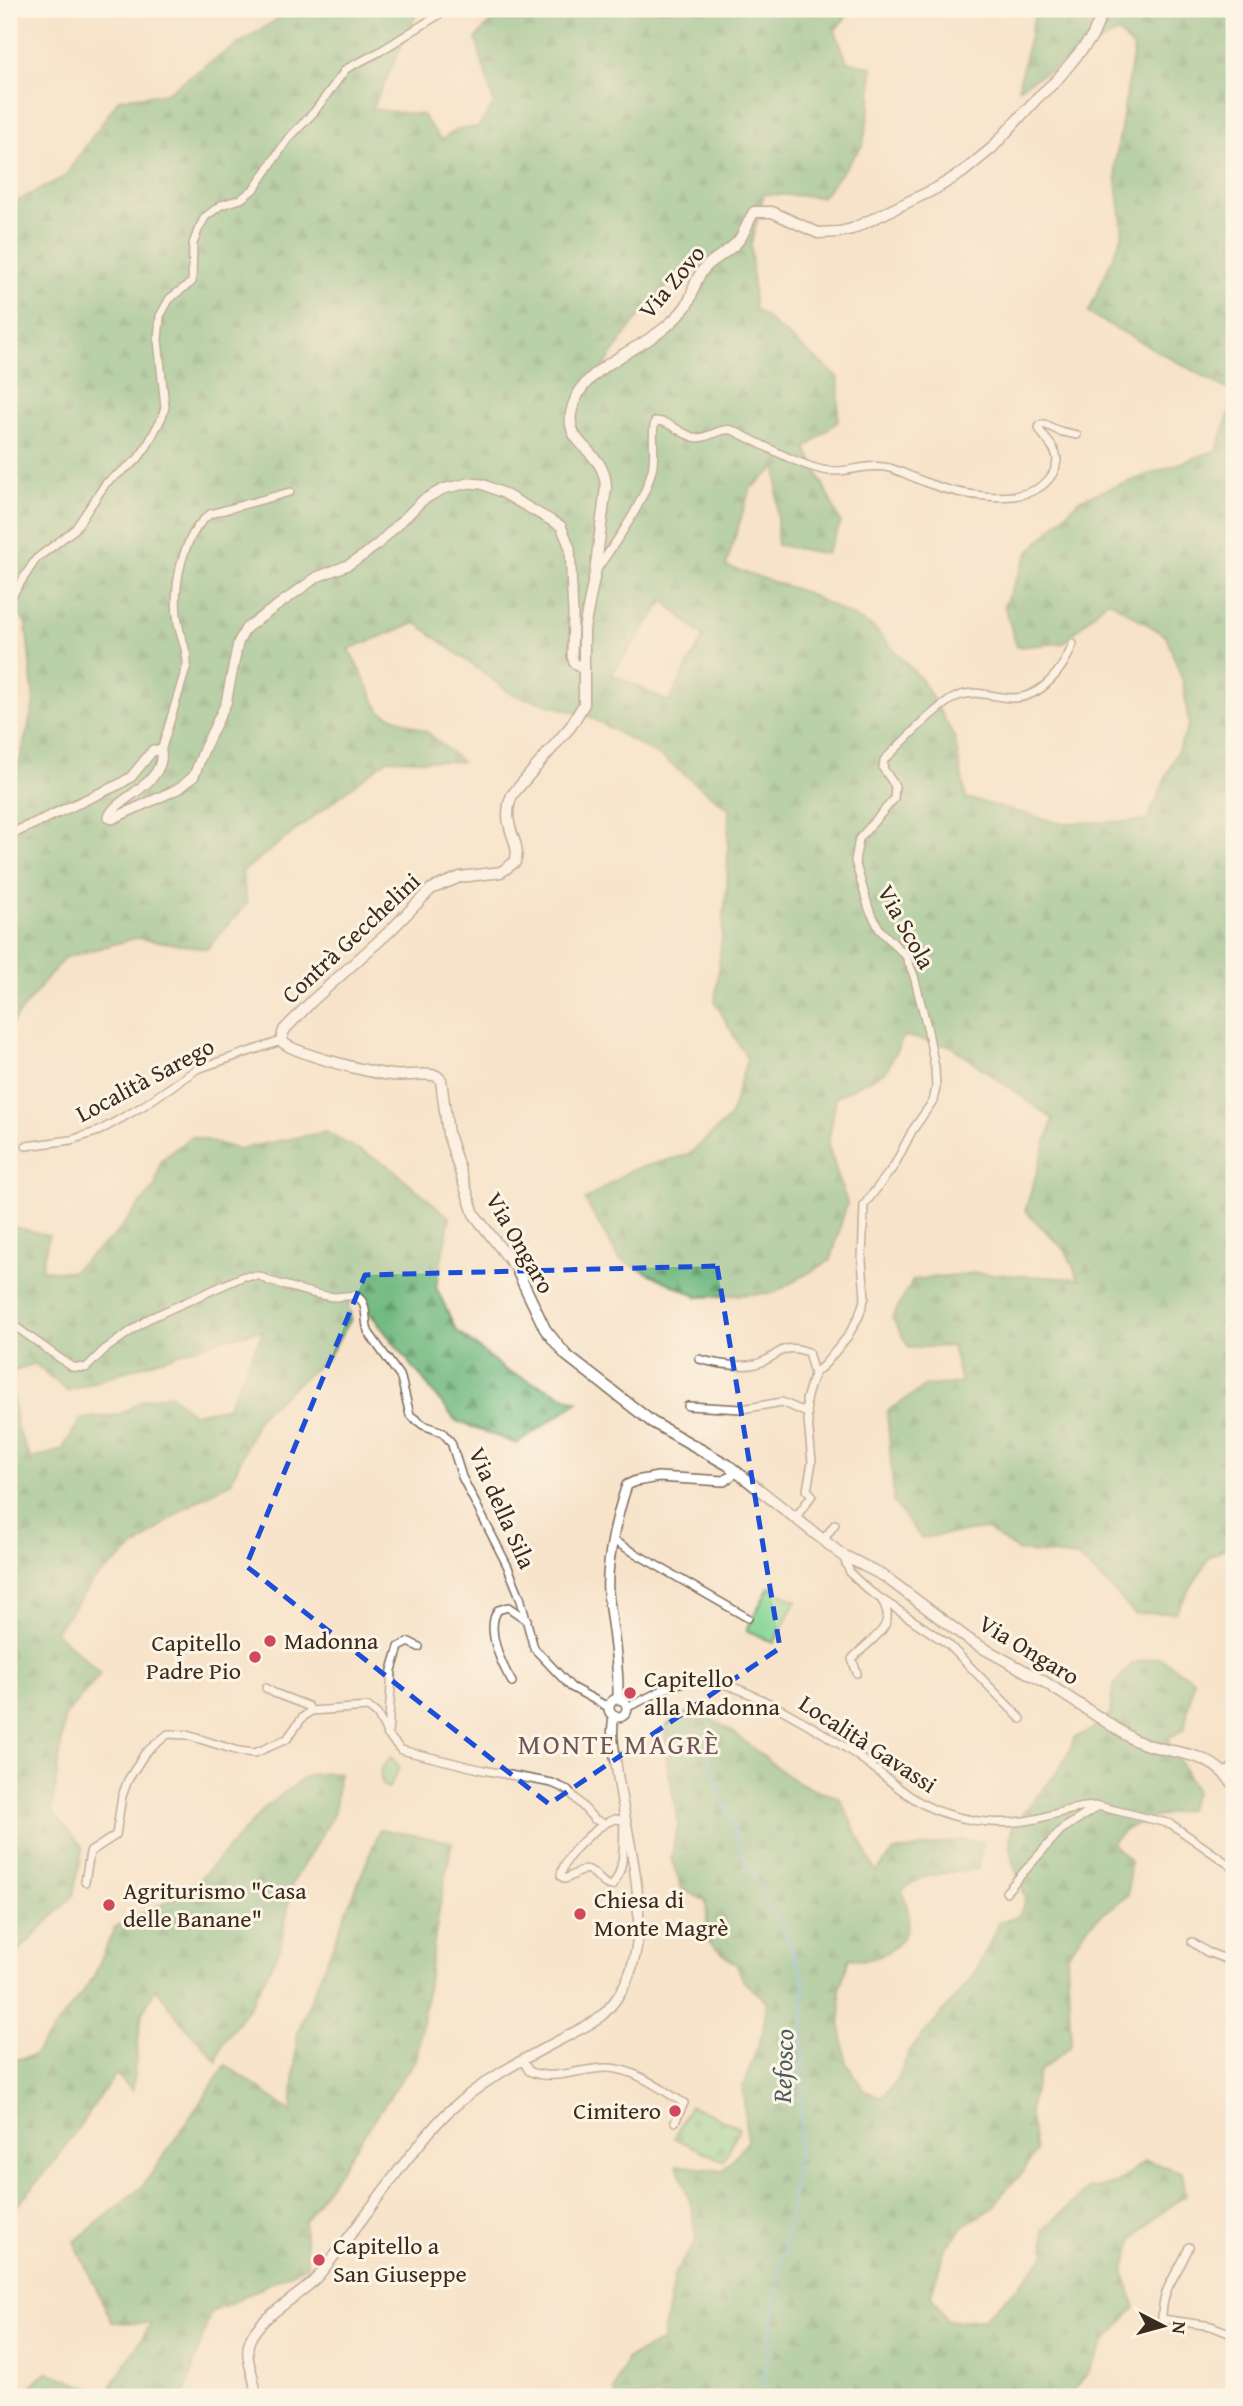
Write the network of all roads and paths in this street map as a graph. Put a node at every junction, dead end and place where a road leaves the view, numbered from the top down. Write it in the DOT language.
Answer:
graph roads {
  1 [pos="448,9"];
  2 [pos="1104,9"];
  3 [pos="1077,435"];
  4 [pos="290,492"];
  5 [pos="595,573"];
  6 [pos="9,600"];
  7 [pos="1073,644"];
  8 [pos="585,671"];
  9 [pos="161,751"];
  10 [pos="9,835"];
  11 [pos="281,1041"];
  12 [pos="26,1146"];
  13 [pos="9,1322"];
  14 [pos="699,1359"];
  15 [pos="814,1374"];
  16 [pos="688,1406"];
  17 [pos="807,1413"];
  18 [pos="736,1472"];
  19 [pos="796,1517"];
  20 [pos="835,1524"];
  21 [pos="824,1539"];
  22 [pos="614,1541"];
  23 [pos="841,1554"];
  24 [pos="878,1596"];
  25 [pos="748,1618"];
  26 [pos="528,1620"];
  27 [pos="419,1647"];
  28 [pos="857,1673"];
  29 [pos="512,1682"];
  30 [pos="266,1688"];
  31 [pos="618,1699"];
  32 [pos="608,1707"];
  33 [pos="626,1707"];
  34 [pos="311,1711"];
  35 [pos="614,1717"];
  36 [pos="1021,1718"];
  37 [pos="388,1735"];
  38 [pos="1230,1769"];
  39 [pos="1234,1784"];
  40 [pos="1098,1806"];
  41 [pos="624,1819"];
  42 [pos="603,1823"];
  43 [pos="1234,1868"];
  44 [pos="85,1882"];
  45 [pos="1006,1892"];
  46 [pos="1192,1942"];
  47 [pos="1234,1962"];
  48 [pos="523,2061"];
  49 [pos="675,2122"];
  50 [pos="1189,2247"];
  51 [pos="1234,2335"];
  52 [pos="255,2397"];
  1 -- 6 [label="street"];
  2 -- 5 [label="main road, Via Zovo"];
  3 -- 5 [label="street"];
  4 -- 9 [label="street"];
  5 -- 8 [label="main road, Contrà Gecchelini"];
  7 -- 15 [label="street, Via Scola"];
  8 -- 9 [label="street"];
  8 -- 11 [label="main road, Contrà Gecchelini"];
  9 -- 10 [label="street"];
  11 -- 12 [label="street, Località Sarego"];
  11 -- 18 [label="main road, Via Ongaro"];
  13 -- 26 [label="street, Via della Sila"];
  14 -- 15 [label="street"];
  15 -- 17 [label="street, Via Scola"];
  16 -- 17 [label="street"];
  17 -- 19 [label="street, Via Scola"];
  18 -- 19 [label="main road, Via Ongaro"];
  18 -- 22 [label="street"];
  19 -- 21 [label="main road, Via Ongaro"];
  20 -- 21 [label="street"];
  21 -- 23 [label="main road, Via Ongaro"];
  22 -- 25 [label="street"];
  22 -- 31 [label="street"];
  23 -- 24 [label="street"];
  23 -- 38 [label="main road, Via Ongaro"];
  24 -- 28 [label="street"];
  24 -- 36 [label="street"];
  26 -- 29 [label="street, Via della Sila"];
  26 -- 32 [label="street, Via della Sila"];
  27 -- 37 [label="street"];
  30 -- 34 [label="street"];
  31 -- 32 [label="street"];
  31 -- 33 [label="street"];
  32 -- 35 [label="street"];
  33 -- 35 [label="street"];
  33 -- 40 [label="street, Località Gavassi"];
  34 -- 37 [label="street"];
  34 -- 44 [label="street"];
  35 -- 41 [label="street"];
  37 -- 42 [label="street"];
  38 -- 39 [label="main road, Via Ongaro"];
  40 -- 43 [label="street, Località Gavassi"];
  40 -- 45 [label="street"];
  41 -- 42 [label="street"];
  41 -- 42 [label="street"];
  41 -- 48 [label="street"];
  46 -- 47 [label="street"];
  48 -- 49 [label="street"];
  48 -- 52 [label="street"];
  50 -- 51 [label="street"];
}
